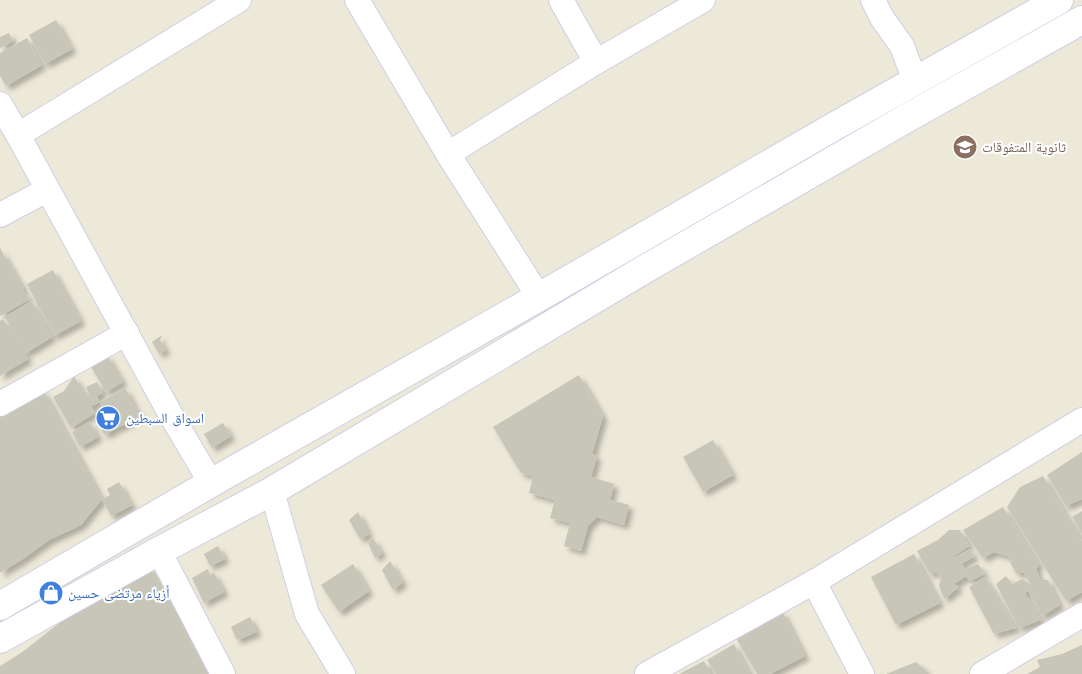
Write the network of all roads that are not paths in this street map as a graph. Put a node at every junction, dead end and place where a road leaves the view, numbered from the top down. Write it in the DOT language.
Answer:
graph roads {
  1 [pos="239,0"];
  2 [pos="357,0"];
  3 [pos="561,0"];
  4 [pos="704,0"];
  5 [pos="873,0"];
  6 [pos="1059,0"];
  7 [pos="1082,20"];
  8 [pos="596,62"];
  9 [pos="915,81"];
  10 [pos="0,104"];
  11 [pos="18,135"];
  12 [pos="448,154"];
  13 [pos="47,190"];
  14 [pos="0,215"];
  15 [pos="539,297"];
  16 [pos="128,333"];
  17 [pos="0,404"];
  18 [pos="1082,420"];
  19 [pos="211,482"];
  20 [pos="272,491"];
  21 [pos="160,551"];
  22 [pos="814,582"];
  23 [pos="0,606"];
  24 [pos="1082,615"];
  25 [pos="0,639"];
  26 [pos="655,672"];
  27 [pos="223,674"];
  28 [pos="343,674"];
  29 [pos="862,674"];
  30 [pos="982,674"];
  1 -- 11 [label="street"];
  2 -- 12 [label="street"];
  3 -- 8 [label="street"];
  4 -- 8 [label="street"];
  5 -- 9 [label="street"];
  6 -- 9 [label="street"];
  7 -- 20 [label="street"];
  8 -- 12 [label="street"];
  9 -- 15 [label="street"];
  10 -- 11 [label="street"];
  11 -- 13 [label="street"];
  12 -- 15 [label="street"];
  13 -- 14 [label="street"];
  13 -- 16 [label="street"];
  15 -- 19 [label="street"];
  16 -- 17 [label="street"];
  16 -- 19 [label="street"];
  18 -- 22 [label="street"];
  19 -- 23 [label="street"];
  20 -- 21 [label="street"];
  20 -- 28 [label="street"];
  21 -- 25 [label="street"];
  21 -- 27 [label="street"];
  22 -- 26 [label="street"];
  22 -- 29 [label="street"];
  24 -- 30 [label="street"];
}
